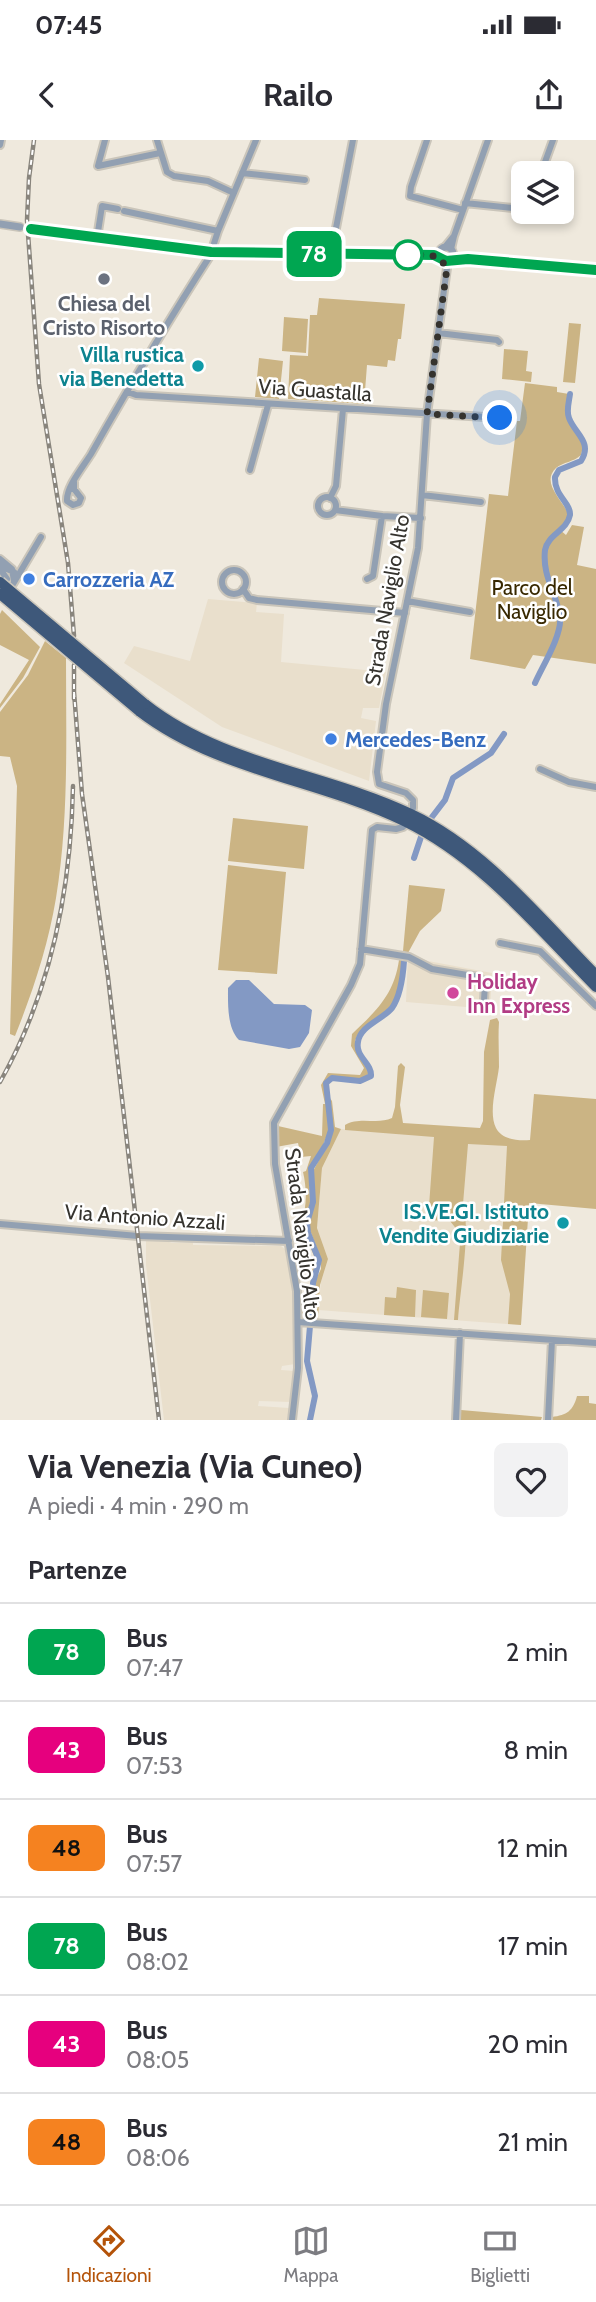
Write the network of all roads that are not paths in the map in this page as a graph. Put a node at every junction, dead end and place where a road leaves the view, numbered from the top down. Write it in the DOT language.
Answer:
graph roads {
  1 [pos="105,140"];
  2 [pos="157,140"];
  3 [pos="256,140"];
  4 [pos="353,140"];
  5 [pos="427,140"];
  6 [pos="488,140"];
  7 [pos="553,140"];
  8 [pos="160,153"];
  9 [pos="545,161"];
  10 [pos="242,173"];
  11 [pos="305,180"];
  12 [pos="234,193"];
  13 [pos="464,207"];
  14 [pos="511,209"];
  15 [pos="0,224"];
  16 [pos="20,227"];
  17 [pos="31,229"];
  18 [pos="218,231"];
  19 [pos="97,237"];
  20 [pos="211,252"];
  21 [pos="331,254"];
  22 [pos="445,256"];
  23 [pos="596,270"];
  24 [pos="438,333"];
  25 [pos="499,342"];
  26 [pos="128,392"];
  27 [pos="268,405"];
  28 [pos="343,410"];
  29 [pos="427,414"];
  30 [pos="500,418"];
  31 [pos="250,470"];
  32 [pos="74,482"];
  33 [pos="422,495"];
  34 [pos="331,498"];
  35 [pos="481,502"];
  36 [pos="335,510"];
  37 [pos="382,516"];
  38 [pos="421,518"];
  39 [pos="41,537"];
  40 [pos="26,560"];
  41 [pos="2,564"];
  42 [pos="23,568"];
  43 [pos="14,572"];
  44 [pos="367,579"];
  45 [pos="8,582"];
  46 [pos="243,589"];
  47 [pos="0,594"];
  48 [pos="407,601"];
  49 [pos="470,612"];
  50 [pos="405,613"];
  51 [pos="142,708"];
  52 [pos="540,769"];
  53 [pos="596,787"];
  54 [pos="413,808"];
  55 [pos="403,827"];
  56 [pos="547,925"];
  57 [pos="500,943"];
  58 [pos="361,949"];
  59 [pos="596,968"];
  60 [pos="596,975"];
  61 [pos="596,990"];
  62 [pos="484,1001"];
  63 [pos="596,1006"];
  64 [pos="0,1224"];
  65 [pos="289,1241"];
  66 [pos="302,1322"];
  67 [pos="460,1333"];
  68 [pos="552,1340"];
  69 [pos="596,1343"];
  70 [pos="292,1420"];
  71 [pos="456,1420"];
  72 [pos="548,1420"];
  1 -- 8 [label="street"];
  2 -- 8 [label="street"];
  3 -- 10 [label="street"];
  4 -- 21 [label="street"];
  5 -- 13 [label="street"];
  6 -- 13 [label="street, Strada Naviglio Alto"];
  7 -- 9 [label="street"];
  8 -- 12 [label="street"];
  10 -- 11 [label="street"];
  10 -- 12 [label="street"];
  12 -- 18 [label="street"];
  13 -- 14 [label="street"];
  13 -- 22 [label="street, Strada Naviglio Alto"];
  15 -- 16 [label="street"];
  17 -- 19 [label="street"];
  18 -- 19 [label="street"];
  18 -- 20 [label="street"];
  19 -- 20 [label="street"];
  20 -- 21 [label="street"];
  20 -- 26 [label="street"];
  21 -- 22 [label="street"];
  22 -- 23 [label="street"];
  22 -- 24 [label="street, Strada Naviglio Alto"];
  24 -- 25 [label="street"];
  24 -- 29 [label="street, Strada Naviglio Alto"];
  26 -- 27 [label="street, Via Guastalla"];
  26 -- 32 [label="street"];
  27 -- 28 [label="street, Via Guastalla"];
  27 -- 31 [label="street"];
  28 -- 29 [label="street, Via Guastalla"];
  28 -- 34 [label="street"];
  29 -- 30 [label="street, Via Guastalla"];
  29 -- 33 [label="street, Strada Naviglio Alto"];
  33 -- 35 [label="street"];
  33 -- 38 [label="street, Strada Naviglio Alto"];
  34 -- 36 [label="street"];
  34 -- 36 [label="street"];
  36 -- 37 [label="street"];
  37 -- 38 [label="street"];
  37 -- 44 [label="street"];
  38 -- 48 [label="street, Strada Naviglio Alto"];
  39 -- 40 [label="street"];
  40 -- 41 [label="street"];
  40 -- 42 [label="street"];
  41 -- 43 [label="street"];
  41 -- 45 [label="street"];
  42 -- 43 [label="street"];
  42 -- 45 [label="street"];
  43 -- 45 [label="street"];
  45 -- 51 [label="highway, bridge"];
  46 -- 50 [label="street"];
  47 -- 51 [label="highway, bridge"];
  48 -- 49 [label="street"];
  48 -- 50 [label="street, Strada Naviglio Alto"];
  50 -- 54 [label="street, Strada Naviglio Alto"];
  51 -- 56 [label="highway"];
  51 -- 61 [label="highway"];
  52 -- 53 [label="street"];
  55 -- 58 [label="street, Strada Naviglio Alto"];
  56 -- 59 [label="highway"];
  56 -- 60 [label="highway"];
  57 -- 63 [label="street"];
  58 -- 62 [label="street"];
  58 -- 65 [label="street, Strada Naviglio Alto"];
  64 -- 65 [label="street, Via Antonio Azzali"];
  65 -- 66 [label="street, Strada Naviglio Alto"];
  66 -- 67 [label="street"];
  66 -- 70 [label="street, Strada Naviglio Alto"];
  67 -- 68 [label="street"];
  67 -- 71 [label="street"];
  68 -- 69 [label="street"];
  68 -- 72 [label="street"];
}
